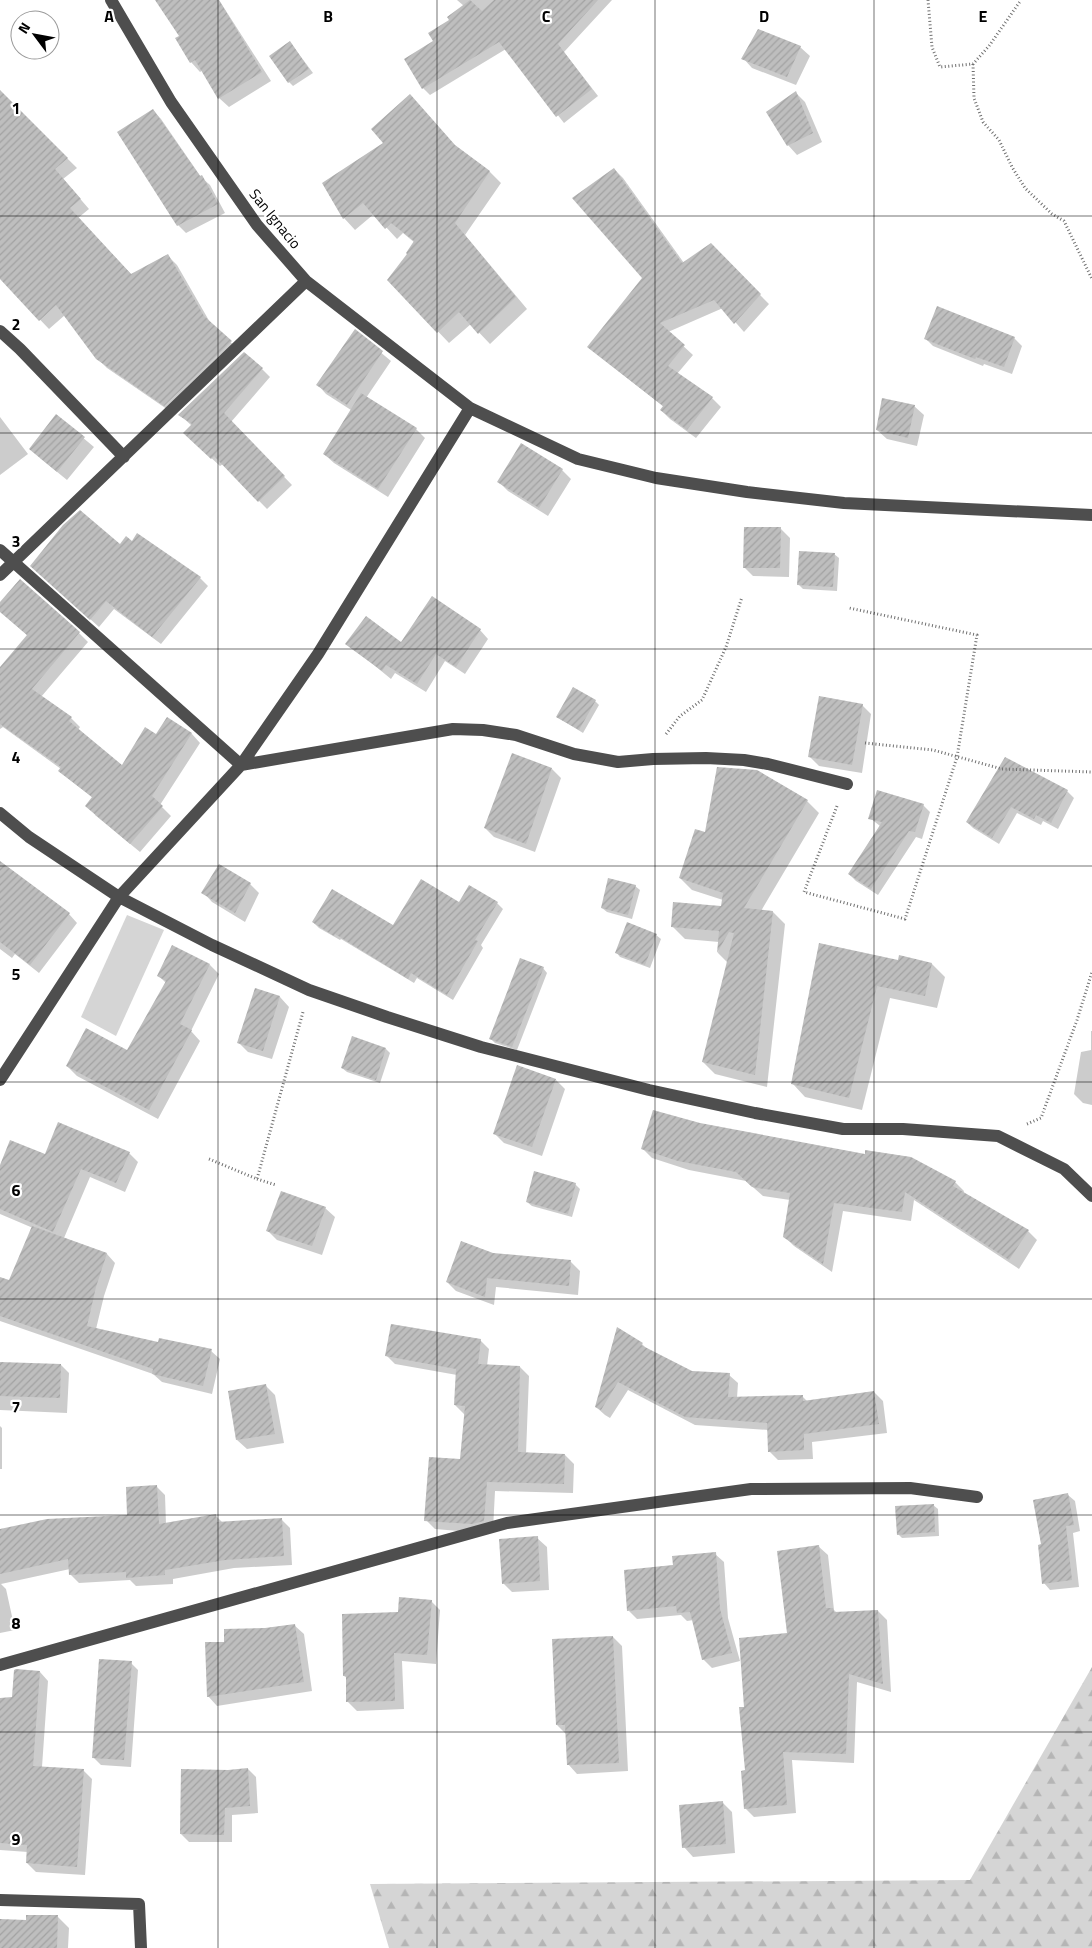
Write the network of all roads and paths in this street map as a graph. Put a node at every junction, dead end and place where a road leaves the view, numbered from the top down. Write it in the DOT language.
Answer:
graph roads {
  1 [pos="111,0"];
  2 [pos="928,0"];
  3 [pos="1021,0"];
  4 [pos="973,64"];
  5 [pos="1092,279"];
  6 [pos="306,281"];
  7 [pos="0,331"];
  8 [pos="470,408"];
  9 [pos="124,457"];
  10 [pos="1092,515"];
  11 [pos="0,550"];
  12 [pos="13,562"];
  13 [pos="0,575"];
  14 [pos="742,597"];
  15 [pos="849,608"];
  16 [pos="865,743"];
  17 [pos="957,757"];
  18 [pos="653,759"];
  19 [pos="241,764"];
  20 [pos="1092,772"];
  21 [pos="847,784"];
  22 [pos="0,813"];
  23 [pos="119,897"];
  24 [pos="1092,972"];
  25 [pos="309,990"];
  26 [pos="4,1065"];
  27 [pos="0,1080"];
  28 [pos="998,1136"];
  29 [pos="209,1159"];
  30 [pos="257,1179"];
  31 [pos="276,1185"];
  32 [pos="1092,1196"];
  33 [pos="977,1497"];
  34 [pos="0,1665"];
  35 [pos="0,1900"];
  36 [pos="140,1948"];
  1 -- 6 [label="street, San Ignacio"];
  2 -- 4 [label="path"];
  3 -- 4 [label="path"];
  4 -- 5 [label="path"];
  6 -- 8 [label="street, San Ignacio"];
  6 -- 9 [label="street"];
  7 -- 9 [label="street"];
  8 -- 10 [label="street, San Ignacio"];
  8 -- 19 [label="street"];
  9 -- 12 [label="street"];
  11 -- 12 [label="street"];
  12 -- 13 [label="street"];
  12 -- 19 [label="street"];
  14 -- 18 [label="path"];
  15 -- 17 [label="path"];
  16 -- 17 [label="path"];
  17 -- 20 [label="path"];
  17 -- 21 [label="path"];
  18 -- 19 [label="street"];
  18 -- 21 [label="street"];
  19 -- 23 [label="street"];
  22 -- 23 [label="street"];
  23 -- 25 [label="street"];
  23 -- 26 [label="street"];
  24 -- 28 [label="path"];
  25 -- 28 [label="street"];
  25 -- 30 [label="path"];
  26 -- 27 [label="street"];
  28 -- 32 [label="street"];
  29 -- 30 [label="path"];
  30 -- 31 [label="path"];
  33 -- 34 [label="street"];
  35 -- 36 [label="street"];
}
